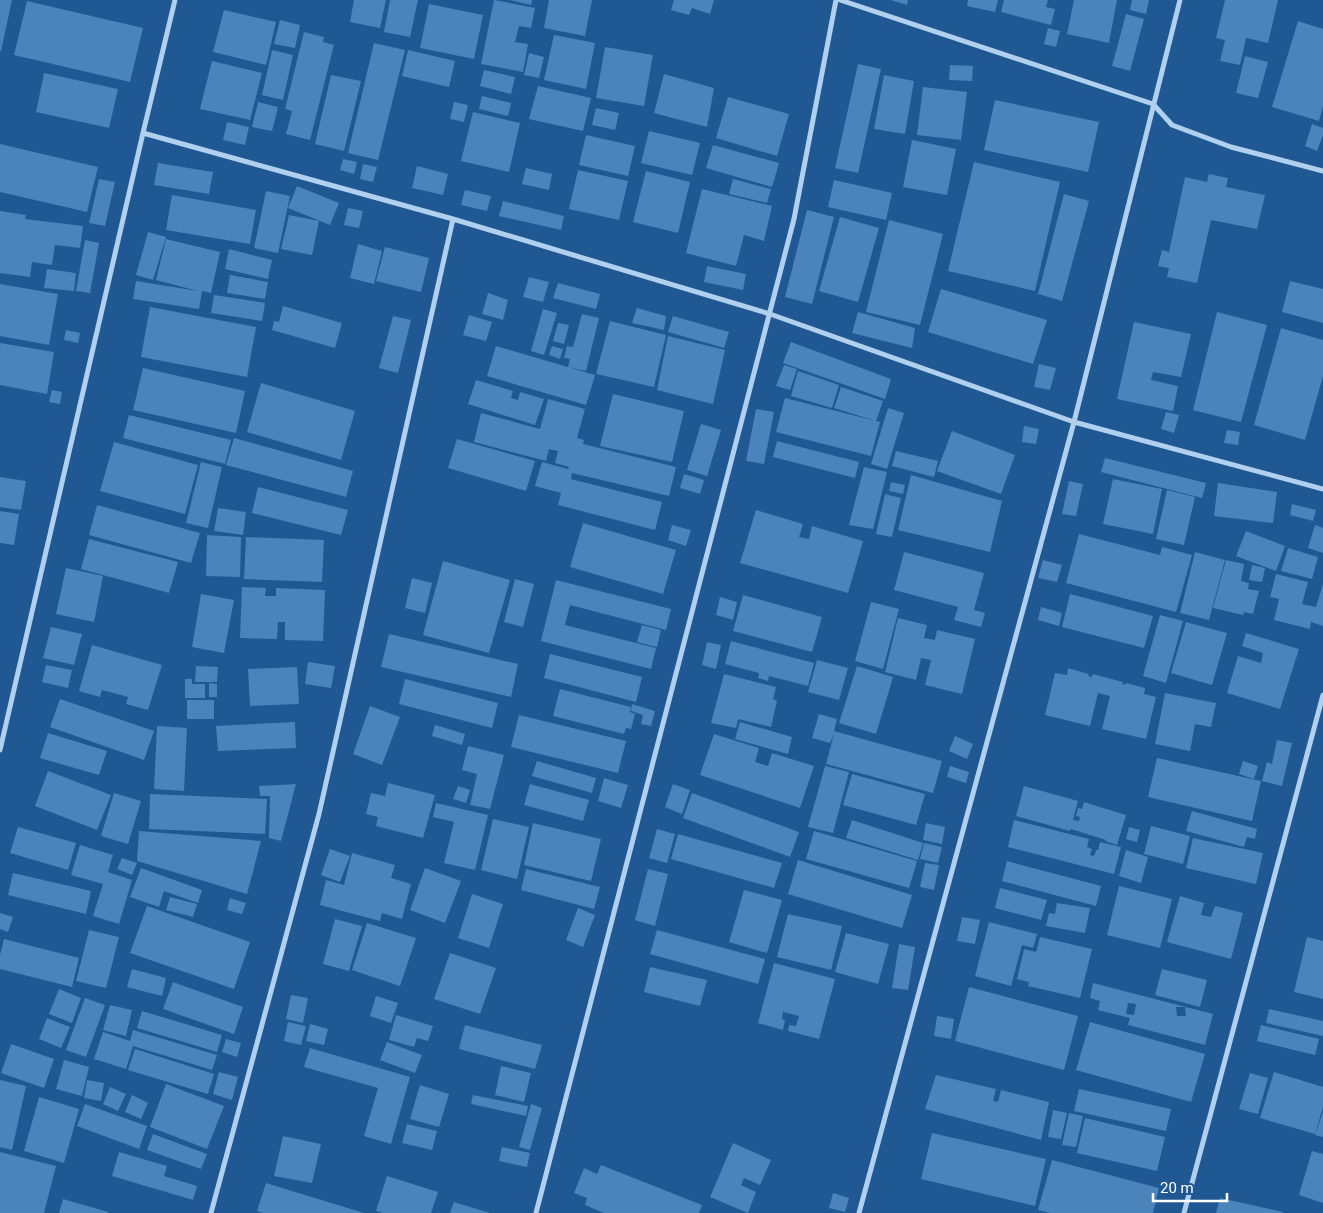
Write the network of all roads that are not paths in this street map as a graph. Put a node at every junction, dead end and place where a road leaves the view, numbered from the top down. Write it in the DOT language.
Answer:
graph roads {
  1 [pos="175,0"];
  2 [pos="836,0"];
  3 [pos="840,0"];
  4 [pos="1180,0"];
  5 [pos="1153,104"];
  6 [pos="143,133"];
  7 [pos="1323,171"];
  8 [pos="453,219"];
  9 [pos="770,314"];
  10 [pos="1074,422"];
  11 [pos="1323,489"];
  12 [pos="1323,695"];
  13 [pos="0,750"];
  14 [pos="211,1213"];
  15 [pos="536,1213"];
  16 [pos="859,1213"];
  17 [pos="1184,1213"];
  1 -- 6 [label="street"];
  2 -- 9 [label="street"];
  3 -- 5 [label="street"];
  4 -- 5 [label="street"];
  5 -- 7 [label="street"];
  5 -- 10 [label="street"];
  6 -- 8 [label="street"];
  6 -- 13 [label="street"];
  8 -- 9 [label="street"];
  8 -- 14 [label="street"];
  9 -- 10 [label="street"];
  9 -- 15 [label="street"];
  10 -- 11 [label="street"];
  10 -- 16 [label="street"];
  12 -- 17 [label="street"];
}
